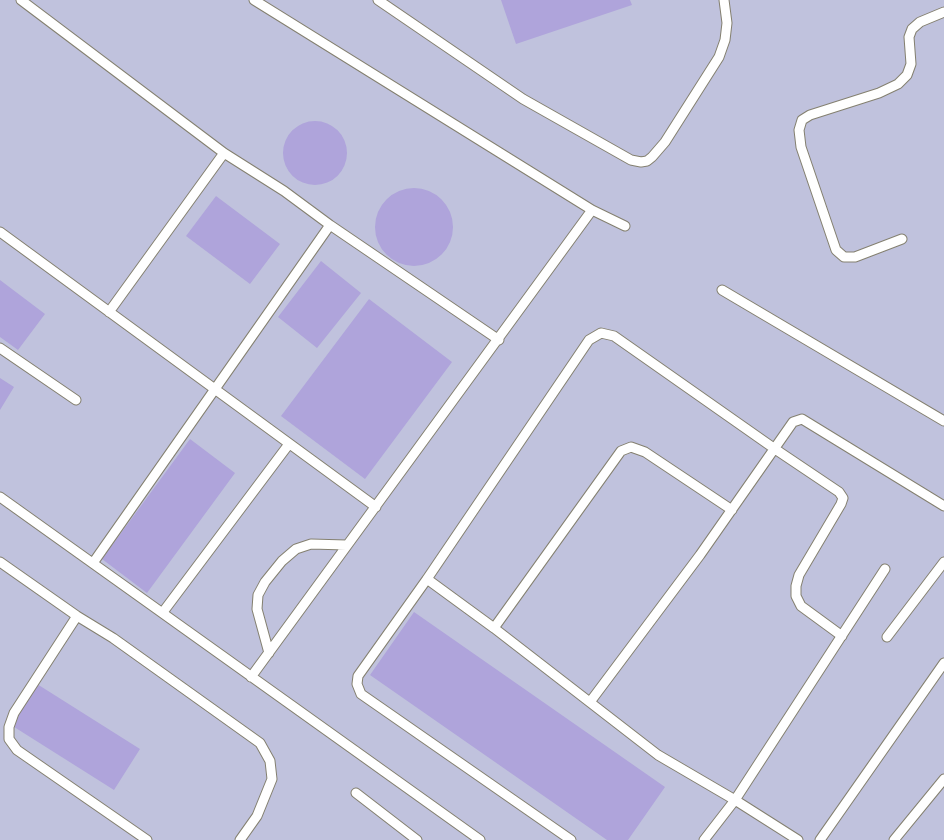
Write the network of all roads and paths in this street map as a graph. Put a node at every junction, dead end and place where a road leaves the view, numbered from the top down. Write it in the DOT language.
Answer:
graph roads {
  1 [pos="21,0"];
  2 [pos="254,0"];
  3 [pos="378,0"];
  4 [pos="724,0"];
  5 [pos="944,12"];
  6 [pos="224,152"];
  7 [pos="592,210"];
  8 [pos="330,225"];
  9 [pos="625,226"];
  10 [pos="0,232"];
  11 [pos="902,239"];
  12 [pos="722,290"];
  13 [pos="109,312"];
  14 [pos="499,340"];
  15 [pos="0,348"];
  16 [pos="214,390"];
  17 [pos="76,400"];
  18 [pos="944,421"];
  19 [pos="289,444"];
  20 [pos="775,449"];
  21 [pos="0,497"];
  22 [pos="944,506"];
  23 [pos="376,507"];
  24 [pos="732,510"];
  25 [pos="346,545"];
  26 [pos="0,562"];
  27 [pos="944,562"];
  28 [pos="92,563"];
  29 [pos="885,569"];
  30 [pos="427,579"];
  31 [pos="163,612"];
  32 [pos="77,616"];
  33 [pos="494,628"];
  34 [pos="842,636"];
  35 [pos="887,637"];
  36 [pos="269,653"];
  37 [pos="944,663"];
  38 [pos="251,677"];
  39 [pos="590,702"];
  40 [pos="944,779"];
  41 [pos="356,793"];
  42 [pos="735,800"];
  43 [pos="147,840"];
  44 [pos="240,840"];
  45 [pos="417,840"];
  46 [pos="480,840"];
  47 [pos="571,840"];
  48 [pos="704,840"];
  49 [pos="798,840"];
  50 [pos="820,840"];
  51 [pos="894,840"];
  1 -- 6 [label="lane"];
  2 -- 7 [label="lane"];
  3 -- 4 [label="lane"];
  5 -- 11 [label="lane"];
  6 -- 8 [label="lane"];
  6 -- 13 [label="lane"];
  7 -- 9 [label="lane"];
  7 -- 14 [label="lane"];
  8 -- 14 [label="lane"];
  8 -- 16 [label="lane"];
  10 -- 13 [label="lane"];
  12 -- 18 [label="lane"];
  13 -- 16 [label="lane"];
  14 -- 23 [label="lane"];
  15 -- 17 [label="lane"];
  16 -- 19 [label="lane"];
  16 -- 28 [label="lane"];
  19 -- 23 [label="lane"];
  19 -- 31 [label="lane"];
  20 -- 22 [label="lane"];
  20 -- 24 [label="lane"];
  20 -- 30 [label="lane"];
  20 -- 34 [label="lane"];
  21 -- 28 [label="lane"];
  23 -- 25 [label="lane"];
  24 -- 33 [label="lane"];
  24 -- 39 [label="lane"];
  25 -- 36 [label="lane"];
  25 -- 36 [label="lane"];
  26 -- 32 [label="lane"];
  27 -- 35 [label="lane"];
  28 -- 31 [label="lane"];
  29 -- 34 [label="lane"];
  30 -- 33 [label="lane"];
  30 -- 47 [label="lane"];
  31 -- 38 [label="lane"];
  32 -- 43 [label="lane"];
  32 -- 44 [label="lane"];
  33 -- 39 [label="lane"];
  34 -- 42 [label="lane"];
  36 -- 38 [label="lane"];
  37 -- 50 [label="lane"];
  38 -- 46 [label="lane"];
  39 -- 42 [label="lane"];
  40 -- 51 [label="lane"];
  41 -- 45 [label="lane"];
  42 -- 48 [label="lane"];
  42 -- 49 [label="lane"];
}
